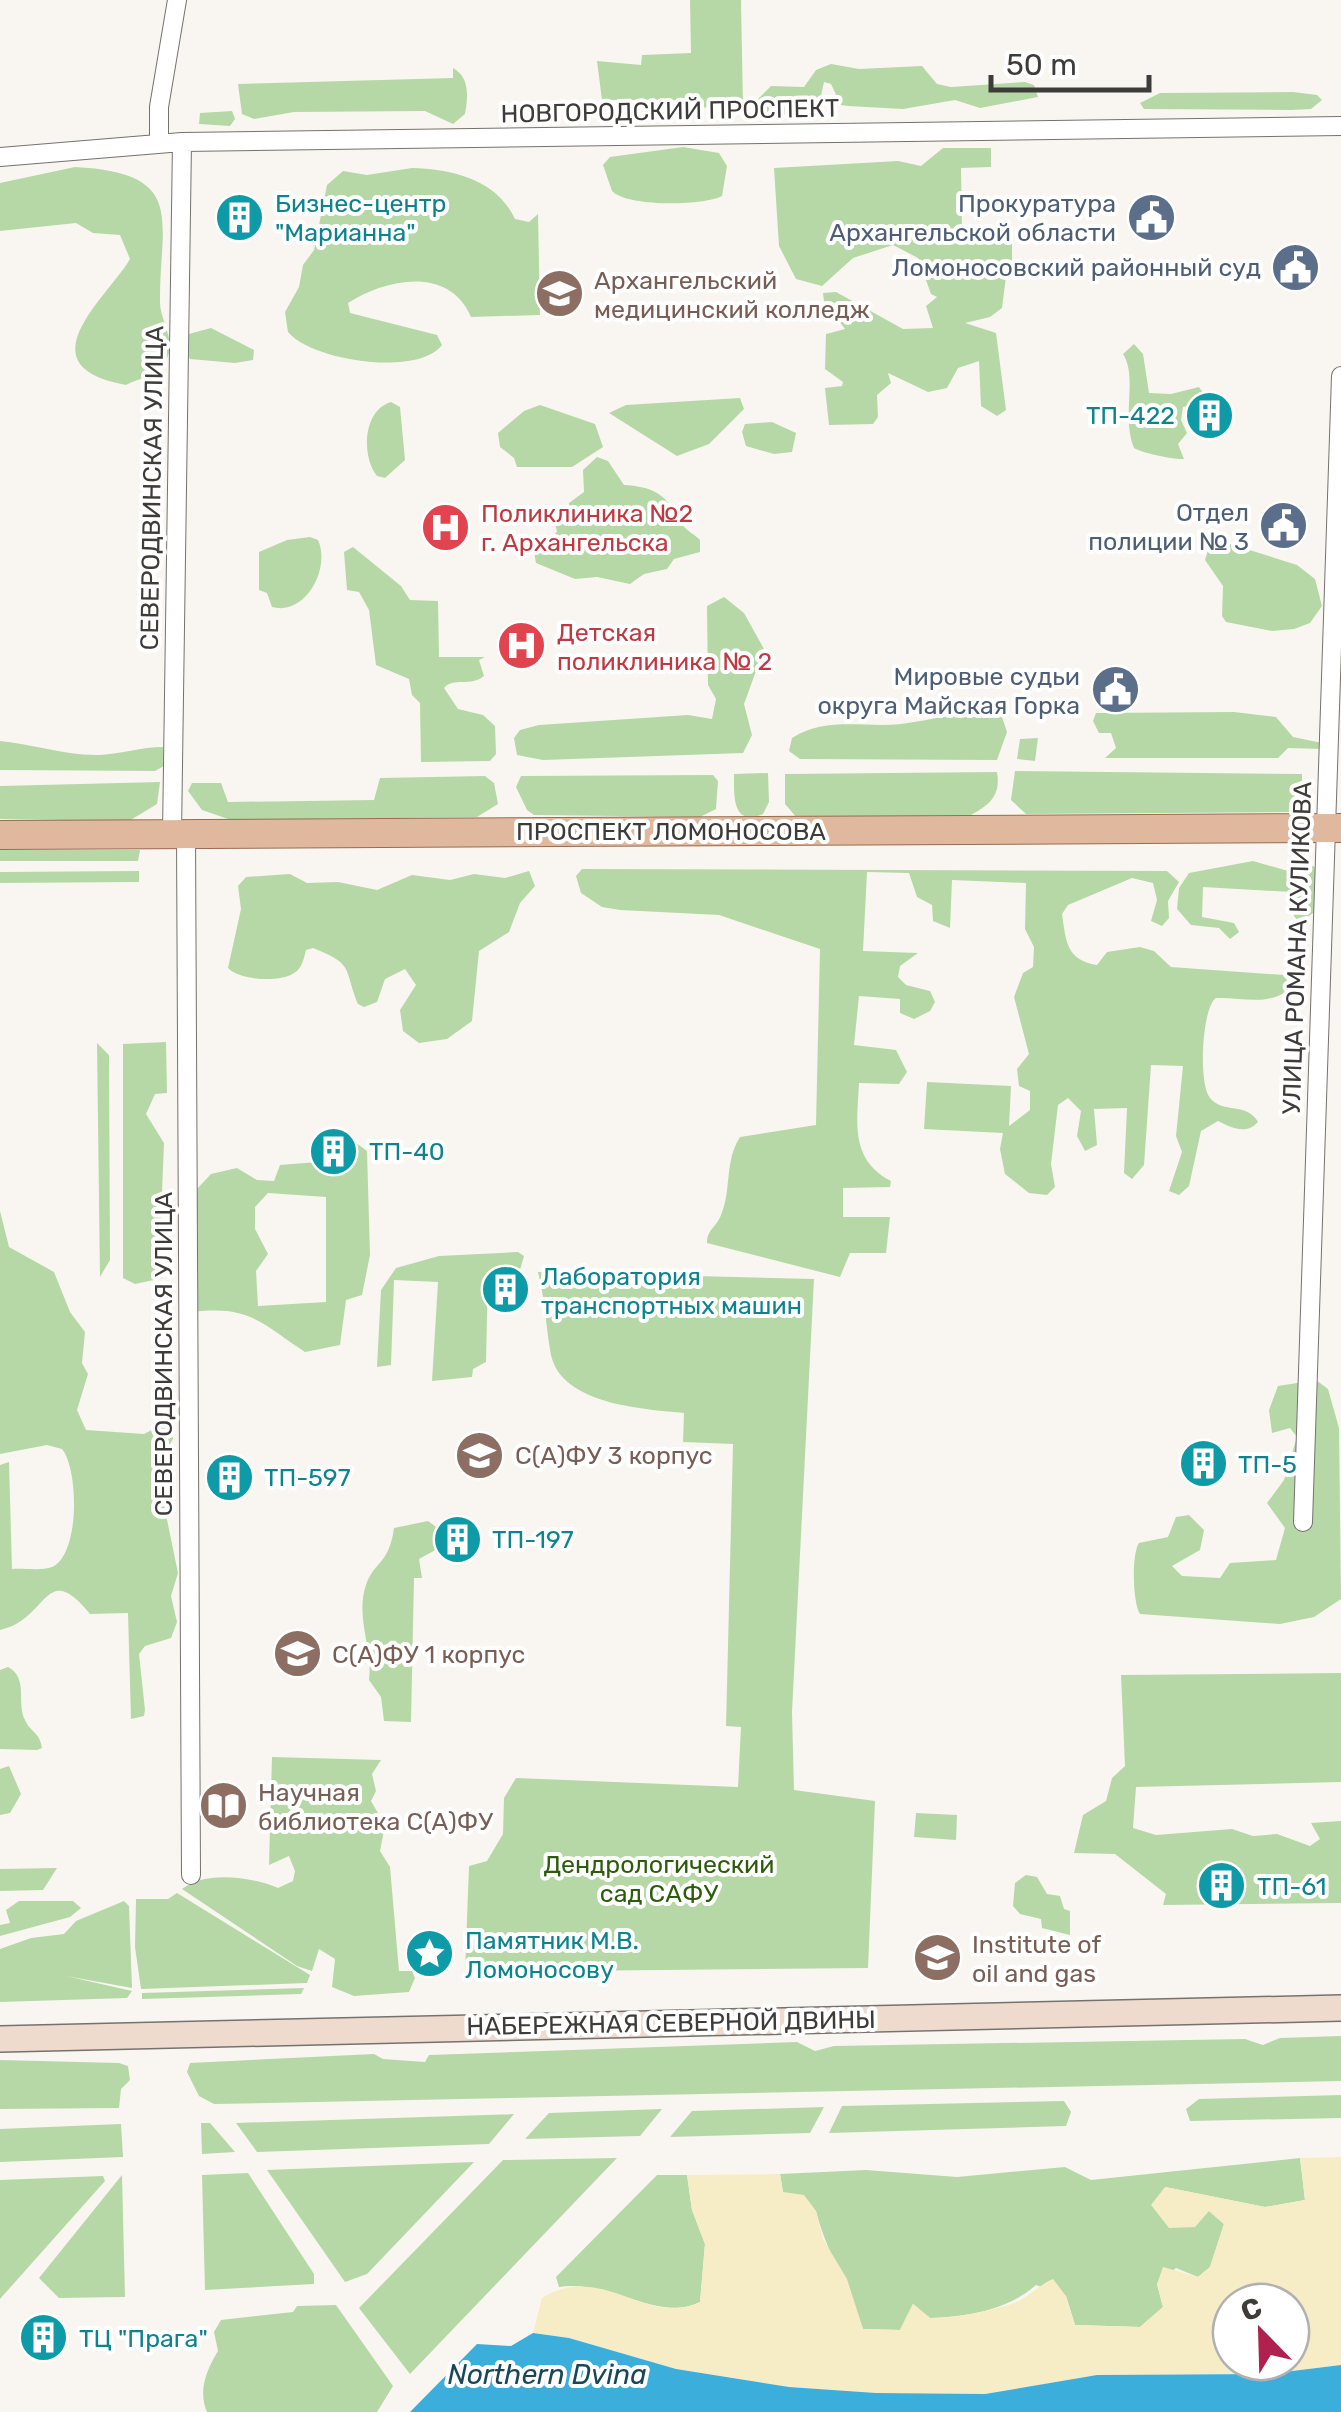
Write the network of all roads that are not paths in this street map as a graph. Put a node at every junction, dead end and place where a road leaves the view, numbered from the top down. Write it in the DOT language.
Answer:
graph roads {
  1 [pos="177,0"];
  2 [pos="1341,126"];
  3 [pos="182,142"];
  4 [pos="159,144"];
  5 [pos="0,158"];
  6 [pos="1341,376"];
  7 [pos="1334,828"];
  8 [pos="0,834"];
  9 [pos="179,834"];
  10 [pos="1303,1522"];
  11 [pos="191,1875"];
  12 [pos="1341,2008"];
  13 [pos="0,2038"];
  1 -- 4 [label="street"];
  2 -- 3 [label="street, НОВГОРОДСКИЙ ПРОСПЕКТ"];
  3 -- 4 [label="street, НОВГОРОДСКИЙ ПРОСПЕКТ"];
  3 -- 9 [label="street, СЕВЕРОДВИНСКАЯ УЛИЦА"];
  4 -- 5 [label="street, НОВГОРОДСКИЙ ПРОСПЕКТ"];
  6 -- 7 [label="street, УЛИЦА РОМАНА КУЛИКОВА"];
  7 -- 9 [label="main road, ПРОСПЕКТ ЛОМОНОСОВА"];
  7 -- 10 [label="street, УЛИЦА РОМАНА КУЛИКОВА"];
  8 -- 9 [label="main road, ПРОСПЕКТ ЛОМОНОСОВА"];
  9 -- 11 [label="street, СЕВЕРОДВИНСКАЯ УЛИЦА"];
  12 -- 13 [label="main road, НАБЕРЕЖНАЯ СЕВЕРНОЙ ДВИНЫ"];
}
